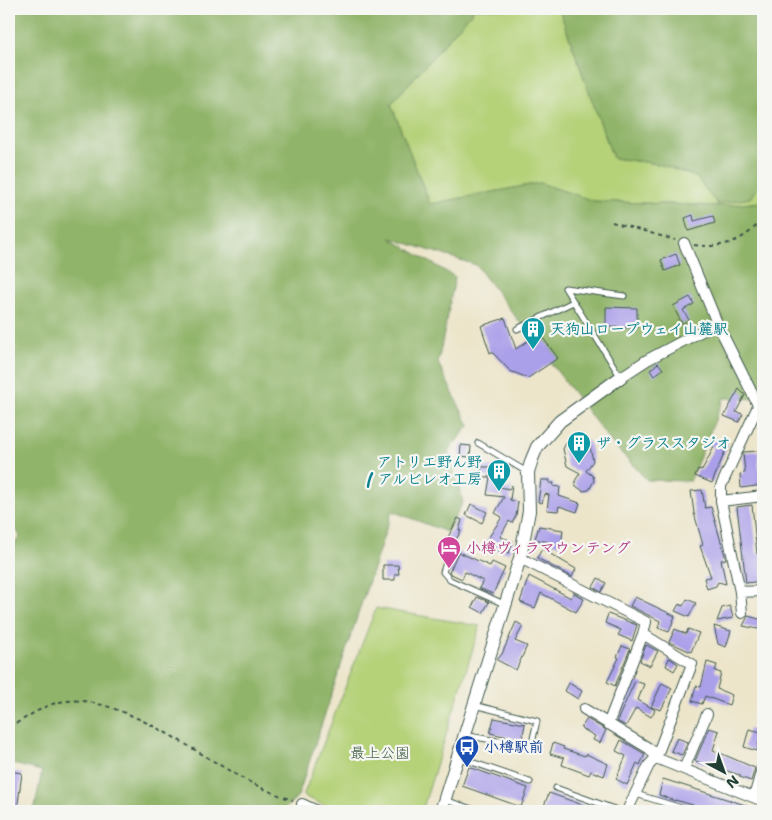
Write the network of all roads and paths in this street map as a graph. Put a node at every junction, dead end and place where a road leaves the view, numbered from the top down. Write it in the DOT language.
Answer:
graph roads {
  1 [pos="763,216"];
  2 [pos="612,222"];
  3 [pos="684,243"];
  4 [pos="624,296"];
  5 [pos="573,302"];
  6 [pos="718,324"];
  7 [pos="517,329"];
  8 [pos="620,377"];
  9 [pos="761,410"];
  10 [pos="478,443"];
  11 [pos="528,472"];
  12 [pos="763,496"];
  13 [pos="721,501"];
  14 [pos="449,553"];
  15 [pos="520,558"];
  16 [pos="763,591"];
  17 [pos="740,592"];
  18 [pos="505,605"];
  19 [pos="742,613"];
  20 [pos="643,634"];
  21 [pos="473,705"];
  22 [pos="584,709"];
  23 [pos="707,714"];
  24 [pos="608,724"];
  25 [pos="9,727"];
  26 [pos="464,735"];
  27 [pos="457,756"];
  28 [pos="656,758"];
  29 [pos="763,765"];
  30 [pos="684,769"];
  31 [pos="530,782"];
  32 [pos="556,788"];
  33 [pos="636,794"];
  34 [pos="760,800"];
  35 [pos="302,804"];
  36 [pos="443,805"];
  37 [pos="317,811"];
  38 [pos="478,811"];
  39 [pos="620,811"];
  40 [pos="627,811"];
  41 [pos="691,811"];
  42 [pos="761,811"];
  1 -- 3 [label="path"];
  2 -- 3 [label="path"];
  3 -- 6 [label="street"];
  4 -- 5 [label="lane"];
  5 -- 7 [label="lane"];
  5 -- 8 [label="lane"];
  6 -- 8 [label="street"];
  6 -- 9 [label="street"];
  8 -- 11 [label="street"];
  9 -- 13 [label="street"];
  10 -- 11 [label="lane"];
  11 -- 15 [label="street"];
  12 -- 13 [label="street"];
  13 -- 17 [label="street"];
  14 -- 18 [label="lane"];
  15 -- 18 [label="street"];
  15 -- 20 [label="street"];
  16 -- 17 [label="street"];
  17 -- 19 [label="street"];
  18 -- 21 [label="street"];
  20 -- 24 [label="street"];
  20 -- 28 [label="street"];
  21 -- 26 [label="street"];
  21 -- 26 [label="lane"];
  22 -- 24 [label="street"];
  23 -- 30 [label="street"];
  24 -- 28 [label="street"];
  25 -- 35 [label="path"];
  26 -- 27 [label="street"];
  27 -- 31 [label="lane"];
  27 -- 36 [label="street"];
  28 -- 30 [label="street"];
  28 -- 33 [label="street"];
  29 -- 34 [label="street"];
  30 -- 34 [label="street"];
  32 -- 39 [label="lane"];
  33 -- 40 [label="street"];
  33 -- 41 [label="lane"];
  34 -- 42 [label="street"];
  35 -- 37 [label="street"];
  36 -- 38 [label="lane"];
}
